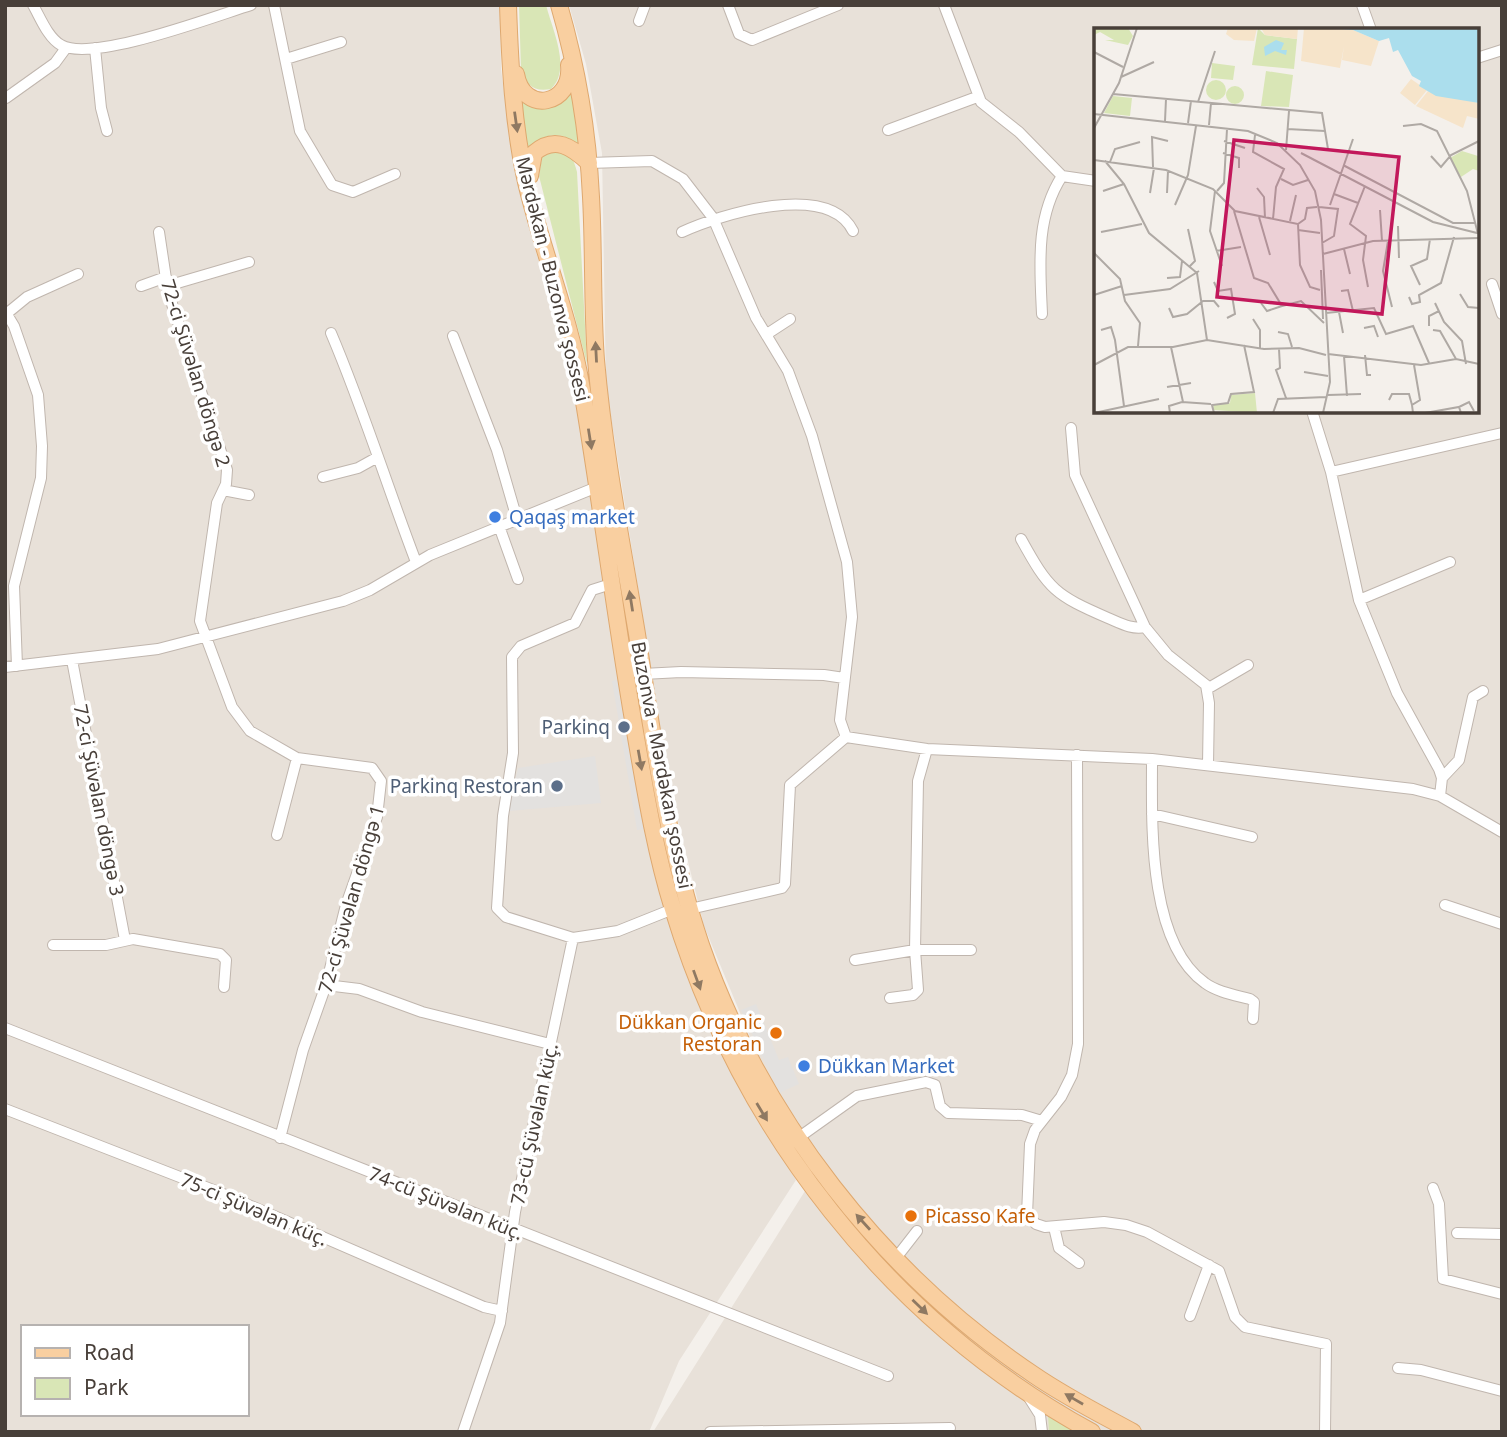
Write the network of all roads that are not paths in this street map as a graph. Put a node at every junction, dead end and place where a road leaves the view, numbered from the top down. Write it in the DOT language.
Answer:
graph roads {
  1 [pos="33,5"];
  2 [pos="251,5"];
  3 [pos="275,5"];
  4 [pos="508,5"];
  5 [pos="645,5"];
  6 [pos="728,5"];
  7 [pos="838,5"];
  8 [pos="944,5"];
  9 [pos="1362,5"];
  10 [pos="561,13"];
  11 [pos="639,21"];
  12 [pos="509,26"];
  13 [pos="1370,28"];
  14 [pos="341,42"];
  15 [pos="66,48"];
  16 [pos="95,48"];
  17 [pos="1502,50"];
  18 [pos="1479,57"];
  19 [pos="286,59"];
  20 [pos="977,97"];
  21 [pos="6,98"];
  22 [pos="888,130"];
  23 [pos="107,131"];
  24 [pos="589,163"];
  25 [pos="395,174"];
  26 [pos="1062,176"];
  27 [pos="1094,181"];
  28 [pos="531,204"];
  29 [pos="713,218"];
  30 [pos="853,231"];
  31 [pos="159,232"];
  32 [pos="682,232"];
  33 [pos="249,262"];
  34 [pos="78,274"];
  35 [pos="166,281"];
  36 [pos="1493,284"];
  37 [pos="141,286"];
  38 [pos="6,313"];
  39 [pos="1042,314"];
  40 [pos="1502,314"];
  41 [pos="790,319"];
  42 [pos="331,333"];
  43 [pos="767,334"];
  44 [pos="453,336"];
  45 [pos="1313,413"];
  46 [pos="1071,428"];
  47 [pos="1502,433"];
  48 [pos="376,458"];
  49 [pos="1331,472"];
  50 [pos="323,477"];
  51 [pos="597,487"];
  52 [pos="223,490"];
  53 [pos="249,495"];
  54 [pos="517,519"];
  55 [pos="499,526"];
  56 [pos="1021,539"];
  57 [pos="416,562"];
  58 [pos="1450,562"];
  59 [pos="518,579"];
  60 [pos="611,584"];
  61 [pos="1359,600"];
  62 [pos="1145,627"];
  63 [pos="204,637"];
  64 [pos="72,660"];
  65 [pos="1248,665"];
  66 [pos="11,666"];
  67 [pos="643,674"];
  68 [pos="844,678"];
  69 [pos="1207,689"];
  70 [pos="1483,691"];
  71 [pos="846,737"];
  72 [pos="927,749"];
  73 [pos="1077,755"];
  74 [pos="296,758"];
  75 [pos="1152,759"];
  76 [pos="1208,765"];
  77 [pos="1442,778"];
  78 [pos="1440,796"];
  79 [pos="1152,814"];
  80 [pos="1502,832"];
  81 [pos="277,835"];
  82 [pos="1252,837"];
  83 [pos="1445,905"];
  84 [pos="673,909"];
  85 [pos="690,909"];
  86 [pos="1502,924"];
  87 [pos="573,938"];
  88 [pos="125,940"];
  89 [pos="53,945"];
  90 [pos="915,950"];
  91 [pos="971,950"];
  92 [pos="855,960"];
  93 [pos="326,985"];
  94 [pos="224,987"];
  95 [pos="890,998"];
  96 [pos="1253,1019"];
  97 [pos="5,1027"];
  98 [pos="550,1044"];
  99 [pos="5,1109"];
  100 [pos="1042,1121"];
  101 [pos="280,1138"];
  102 [pos="798,1138"];
  103 [pos="1433,1188"];
  104 [pos="1054,1227"];
  105 [pos="514,1230"];
  106 [pos="916,1231"];
  107 [pos="1457,1233"];
  108 [pos="1502,1234"];
  109 [pos="896,1258"];
  110 [pos="1079,1263"];
  111 [pos="1209,1265"];
  112 [pos="1502,1294"];
  113 [pos="502,1311"];
  114 [pos="1190,1316"];
  115 [pos="1398,1368"];
  116 [pos="888,1376"];
  117 [pos="1024,1391"];
  118 [pos="1502,1391"];
  119 [pos="950,1428"];
  120 [pos="463,1432"];
  121 [pos="710,1432"];
  122 [pos="1042,1432"];
  123 [pos="1092,1432"];
  124 [pos="1133,1432"];
  125 [pos="1325,1432"];
  1 -- 15 [label="street"];
  2 -- 16 [label="street"];
  3 -- 19 [label="street"];
  4 -- 12 [label="main road, Mərdəkan - Buzonva şossesi"];
  5 -- 11 [label="street"];
  6 -- 7 [label="street"];
  8 -- 20 [label="street"];
  9 -- 13 [label="street"];
  10 -- 12 [label="main road"];
  10 -- 24 [label="main road, Buzonva - Mərdəkan şossesi"];
  12 -- 28 [label="main road, Mərdəkan - Buzonva şossesi, one-way"];
  14 -- 19 [label="street"];
  15 -- 16 [label="street"];
  15 -- 21 [label="street"];
  16 -- 23 [label="street"];
  17 -- 18 [label="street"];
  19 -- 25 [label="street"];
  20 -- 22 [label="street"];
  20 -- 26 [label="street"];
  24 -- 28 [label="main road"];
  24 -- 29 [label="street"];
  67 -- 24 [label="main road, Buzonva - Mərdəkan şossesi, one-way"];
  26 -- 27 [label="street"];
  26 -- 39 [label="street"];
  28 -- 51 [label="main road, Mərdəkan - Buzonva şossesi, one-way"];
  29 -- 30 [label="street"];
  29 -- 32 [label="street"];
  29 -- 43 [label="street"];
  31 -- 35 [label="street, 72-ci Şüvəlan döngə 2"];
  33 -- 35 [label="street"];
  34 -- 38 [label="street"];
  35 -- 37 [label="street"];
  35 -- 52 [label="street, 72-ci Şüvəlan döngə 2"];
  36 -- 40 [label="street"];
  38 -- 66 [label="street"];
  41 -- 43 [label="street"];
  42 -- 48 [label="street"];
  43 -- 68 [label="street"];
  44 -- 54 [label="street"];
  45 -- 49 [label="street"];
  46 -- 62 [label="street"];
  47 -- 49 [label="street"];
  48 -- 50 [label="street"];
  48 -- 57 [label="street"];
  49 -- 61 [label="street"];
  51 -- 54 [label="street"];
  51 -- 60 [label="main road, Mərdəkan - Buzonva şossesi"];
  52 -- 53 [label="street"];
  52 -- 63 [label="street, 72-ci Şüvəlan döngə 2"];
  54 -- 55 [label="street"];
  55 -- 57 [label="street"];
  55 -- 59 [label="street"];
  56 -- 62 [label="street"];
  57 -- 63 [label="street"];
  58 -- 61 [label="street"];
  60 -- 84 [label="main road, Mərdəkan - Buzonva şossesi, one-way"];
  60 -- 87 [label="street"];
  61 -- 77 [label="street"];
  62 -- 69 [label="street"];
  63 -- 64 [label="street"];
  63 -- 74 [label="street, 72-ci Şüvəlan döngə 1"];
  64 -- 66 [label="street"];
  64 -- 88 [label="street, 72-ci Şüvəlan döngə 3"];
  65 -- 69 [label="street"];
  67 -- 68 [label="street"];
  67 -- 85 [label="main road, Buzonva - Mərdəkan şossesi"];
  68 -- 71 [label="street"];
  69 -- 76 [label="street"];
  70 -- 77 [label="street"];
  71 -- 72 [label="street"];
  71 -- 85 [label="street"];
  72 -- 73 [label="street"];
  72 -- 90 [label="street"];
  73 -- 75 [label="street"];
  73 -- 100 [label="street"];
  74 -- 81 [label="street"];
  74 -- 93 [label="street, 72-ci Şüvəlan döngə 1"];
  75 -- 76 [label="street"];
  75 -- 79 [label="street"];
  76 -- 78 [label="street"];
  77 -- 78 [label="street"];
  78 -- 80 [label="street"];
  79 -- 82 [label="street"];
  79 -- 96 [label="street"];
  83 -- 86 [label="street"];
  84 -- 87 [label="street"];
  84 -- 117 [label="main road, Mərdəkan - Buzonva şossesi, one-way"];
  85 -- 102 [label="main road, Buzonva - Mərdəkan şossesi"];
  87 -- 98 [label="street, 73-cü Şüvəlan küç."];
  88 -- 89 [label="street"];
  88 -- 94 [label="street"];
  90 -- 91 [label="street"];
  90 -- 92 [label="street"];
  90 -- 95 [label="street"];
  93 -- 98 [label="street"];
  93 -- 101 [label="street, 72-ci Şüvəlan döngə 1"];
  97 -- 101 [label="street, 74-cü Şüvəlan küç."];
  98 -- 105 [label="street, 73-cü Şüvəlan küç."];
  99 -- 113 [label="street, 75-ci Şüvəlan küç."];
  100 -- 102 [label="street"];
  100 -- 104 [label="street"];
  101 -- 105 [label="street, 74-cü Şüvəlan küç."];
  109 -- 102 [label="main road, Buzonva - Mərdəkan şossesi, one-way"];
  103 -- 112 [label="street"];
  104 -- 110 [label="street"];
  104 -- 111 [label="street"];
  105 -- 113 [label="street, 73-cü Şüvəlan küç."];
  105 -- 116 [label="street, 74-cü Şüvəlan küç."];
  106 -- 109 [label="street"];
  107 -- 108 [label="street"];
  124 -- 109 [label="main road, Buzonva - Mərdəkan şossesi, one-way"];
  111 -- 114 [label="street"];
  111 -- 125 [label="street"];
  113 -- 120 [label="street, 73-cü Şüvəlan küç."];
  115 -- 118 [label="street"];
  117 -- 122 [label="street"];
  117 -- 123 [label="main road, Mərdəkan - Buzonva şossesi"];
  119 -- 121 [label="street"];
}
